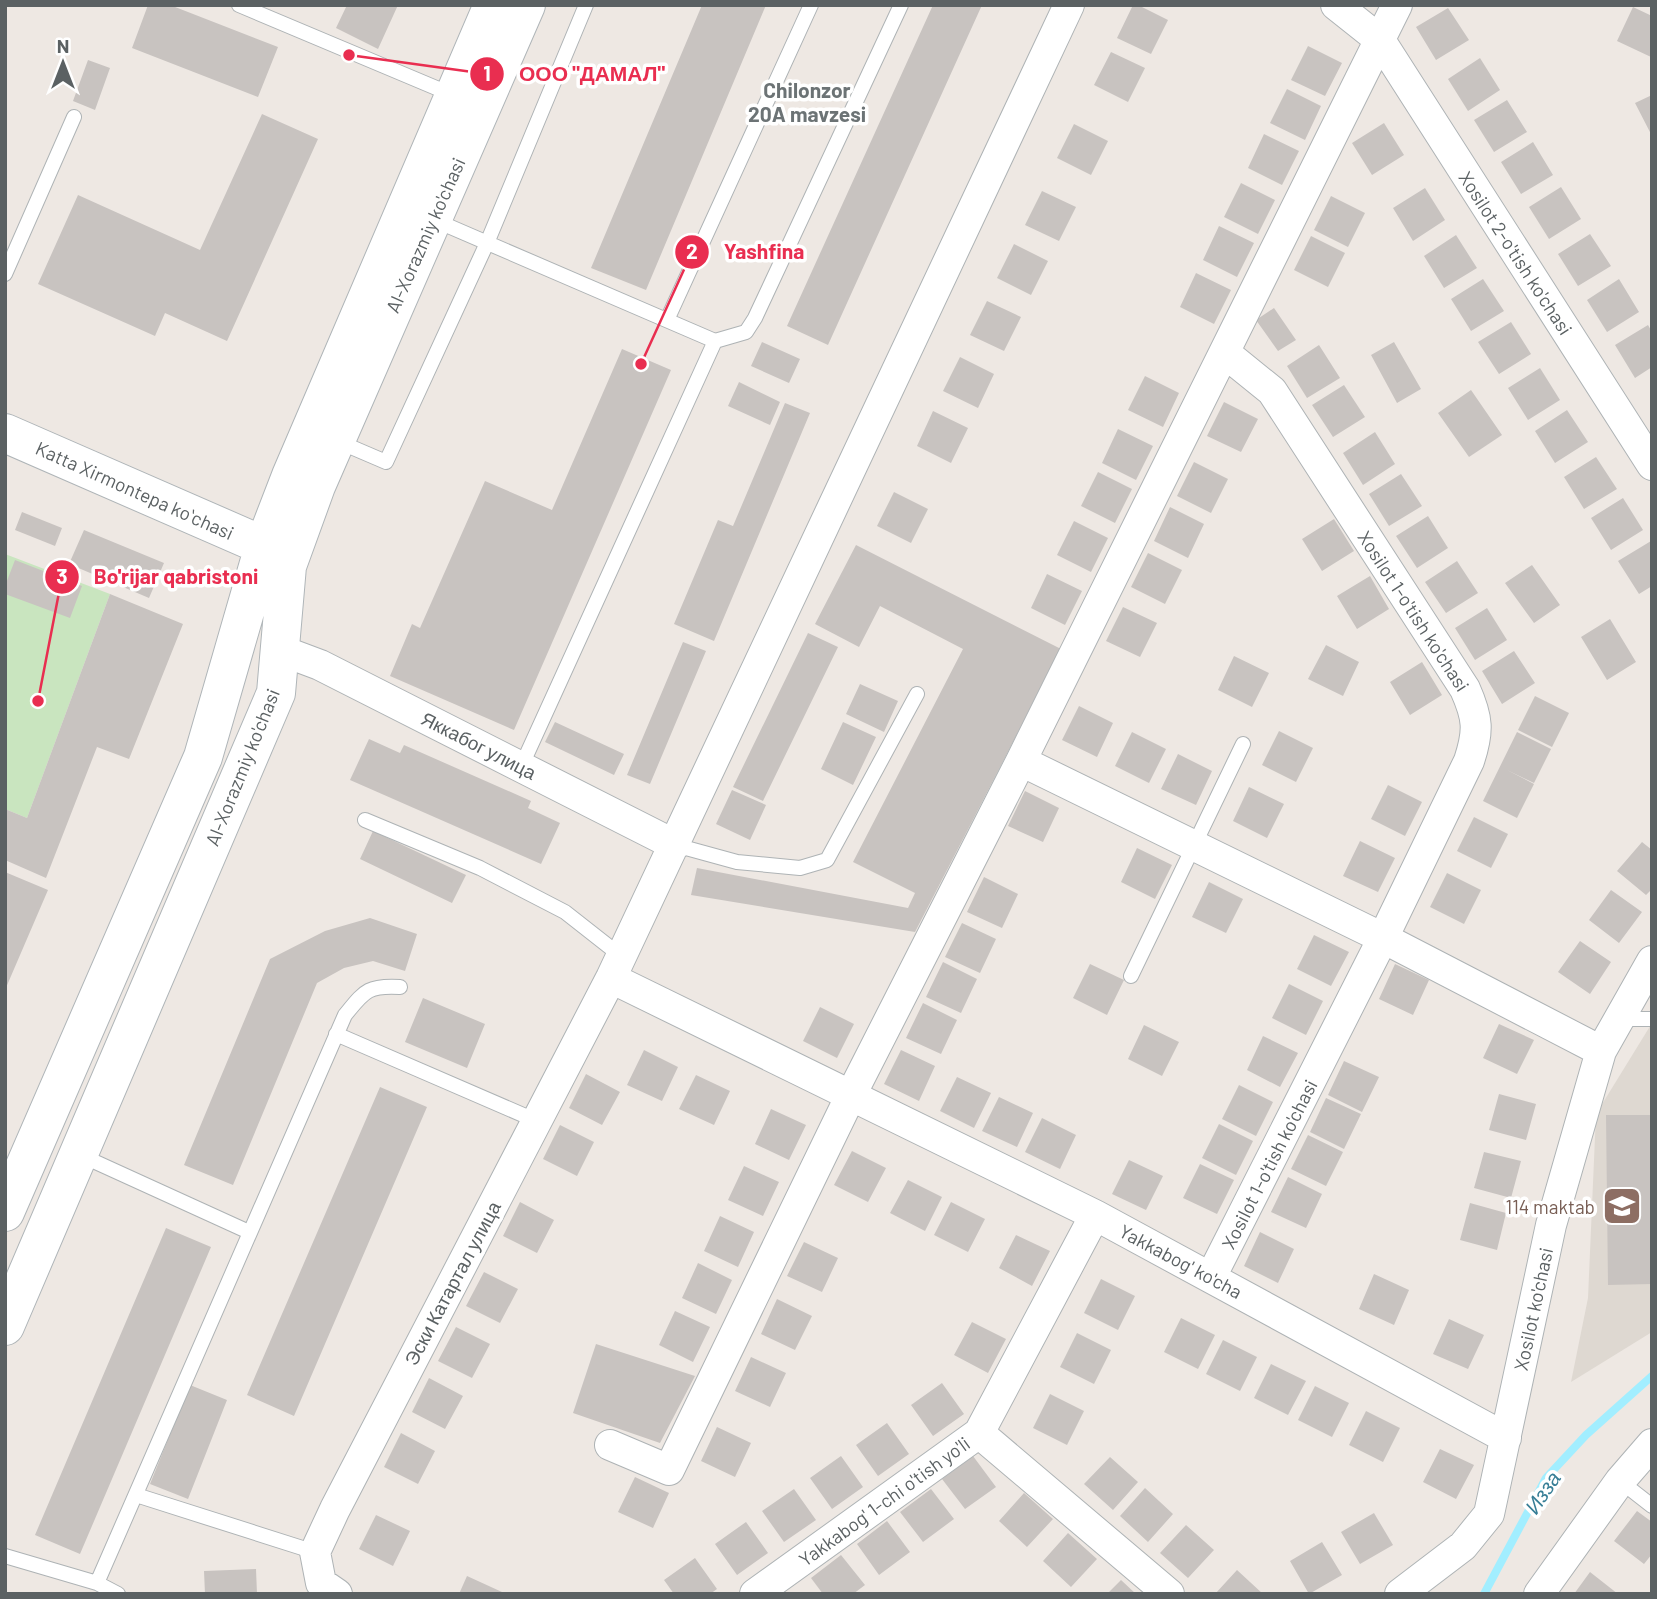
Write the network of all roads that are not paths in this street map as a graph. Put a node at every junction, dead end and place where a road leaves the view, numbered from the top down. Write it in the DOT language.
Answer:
graph roads {
  1 [pos="239,5"];
  2 [pos="493,5"];
  3 [pos="526,5"];
  4 [pos="586,5"];
  5 [pos="811,5"];
  6 [pos="901,5"];
  7 [pos="1069,5"];
  8 [pos="1336,5"];
  9 [pos="1397,5"];
  10 [pos="1380,40"];
  11 [pos="454,96"];
  12 [pos="74,117"];
  13 [pos="432,219"];
  14 [pos="487,243"];
  15 [pos="5,274"];
  16 [pos="667,320"];
  17 [pos="715,341"];
  18 [pos="1225,353"];
  19 [pos="5,433"];
  20 [pos="336,440"];
  21 [pos="5,462"];
  22 [pos="1652,465"];
  23 [pos="270,561"];
  24 [pos="280,650"];
  25 [pos="917,694"];
  26 [pos="1243,744"];
  27 [pos="1021,761"];
  28 [pos="521,767"];
  29 [pos="365,820"];
  30 [pos="676,845"];
  31 [pos="1195,845"];
  32 [pos="1383,938"];
  33 [pos="1652,961"];
  34 [pos="616,967"];
  35 [pos="1131,976"];
  36 [pos="400,987"];
  37 [pos="1619,1018"];
  38 [pos="1652,1019"];
  39 [pos="336,1034"];
  40 [pos="1601,1051"];
  41 [pos="851,1096"];
  42 [pos="537,1121"];
  43 [pos="80,1155"];
  44 [pos="5,1212"];
  45 [pos="1095,1215"];
  46 [pos="249,1232"];
  47 [pos="1211,1277"];
  48 [pos="5,1326"];
  49 [pos="979,1433"];
  50 [pos="1506,1437"];
  51 [pos="1652,1444"];
  52 [pos="610,1445"];
  53 [pos="1620,1482"];
  54 [pos="136,1495"];
  55 [pos="1652,1506"];
  56 [pos="315,1552"];
  57 [pos="5,1556"];
  58 [pos="97,1583"];
  59 [pos="326,1590"];
  60 [pos="118,1594"];
  61 [pos="755,1594"];
  62 [pos="1169,1594"];
  63 [pos="1400,1594"];
  64 [pos="1539,1594"];
  1 -- 11 [label="lane"];
  2 -- 11 [label="main road, Al-Xorazmiy ko'chasi"];
  3 -- 13 [label="main road, Al-Xorazmiy ko'chasi"];
  4 -- 14 [label="lane"];
  5 -- 16 [label="lane"];
  6 -- 17 [label="lane"];
  7 -- 30 [label="street, Эски Катартал улица"];
  8 -- 10 [label="street, Xosilot 2-o'tish ko'chasi"];
  9 -- 10 [label="street"];
  10 -- 18 [label="street"];
  10 -- 22 [label="street, Xosilot 2-o'tish ko'chasi"];
  11 -- 23 [label="main road, Al-Xorazmiy ko'chasi"];
  12 -- 15 [label="lane"];
  13 -- 14 [label="lane"];
  13 -- 20 [label="main road, Al-Xorazmiy ko'chasi"];
  14 -- 16 [label="lane"];
  14 -- 20 [label="lane"];
  16 -- 17 [label="lane"];
  17 -- 28 [label="lane"];
  18 -- 27 [label="street"];
  18 -- 32 [label="street, Xosilot 1-o'tish ko'chasi"];
  19 -- 23 [label="main road, Katta Xirmontepa koʻchasi"];
  20 -- 23 [label="main road, Al-Xorazmiy ko'chasi"];
  21 -- 23 [label="main road, Katta Xirmontepa koʻchasi"];
  23 -- 24 [label="main road, Al-Xorazmiy ko'chasi"];
  23 -- 44 [label="main road, Al-Xorazmiy ko'chasi"];
  24 -- 28 [label="street, Яккабог улица"];
  24 -- 43 [label="main road, Al-Xorazmiy ko'chasi"];
  25 -- 30 [label="lane"];
  26 -- 31 [label="lane"];
  27 -- 31 [label="street"];
  27 -- 41 [label="street"];
  28 -- 30 [label="street, Яккабог улица"];
  29 -- 34 [label="lane"];
  30 -- 34 [label="street, Эски Катартал улица"];
  31 -- 32 [label="street"];
  31 -- 35 [label="lane"];
  32 -- 40 [label="street"];
  32 -- 47 [label="street, Xosilot 1-o'tish ko'chasi"];
  33 -- 37 [label="street, Xosilot ko'chasi"];
  34 -- 41 [label="street, Yakkabog' ko'cha"];
  34 -- 42 [label="street, Эски Катартал улица"];
  36 -- 39 [label="lane"];
  37 -- 38 [label="lane"];
  37 -- 40 [label="street, Xosilot ko'chasi"];
  39 -- 42 [label="lane"];
  39 -- 46 [label="lane"];
  40 -- 50 [label="street, Xosilot ko'chasi"];
  41 -- 45 [label="street, Yakkabog' ko'cha"];
  41 -- 52 [label="street"];
  42 -- 56 [label="street, Эски Катартал улица"];
  43 -- 46 [label="lane"];
  43 -- 48 [label="main road, Al-Xorazmiy ko'chasi"];
  45 -- 47 [label="street, Yakkabog' ko'cha"];
  45 -- 49 [label="street, Yakkabog' 1-chi o'tish yo'li"];
  46 -- 54 [label="lane"];
  47 -- 50 [label="street, Yakkabog' ko'cha"];
  49 -- 61 [label="street, Yakkabog' 1-chi o'tish yo'li"];
  49 -- 62 [label="street, Yakkabog' 1-chi o'tish yo'li"];
  50 -- 63 [label="street, Xosilot ko'chasi"];
  51 -- 53 [label="street"];
  53 -- 55 [label="lane"];
  53 -- 64 [label="street"];
  54 -- 56 [label="lane"];
  54 -- 58 [label="lane"];
  56 -- 59 [label="street"];
  57 -- 58 [label="lane"];
  58 -- 60 [label="lane"];
}
